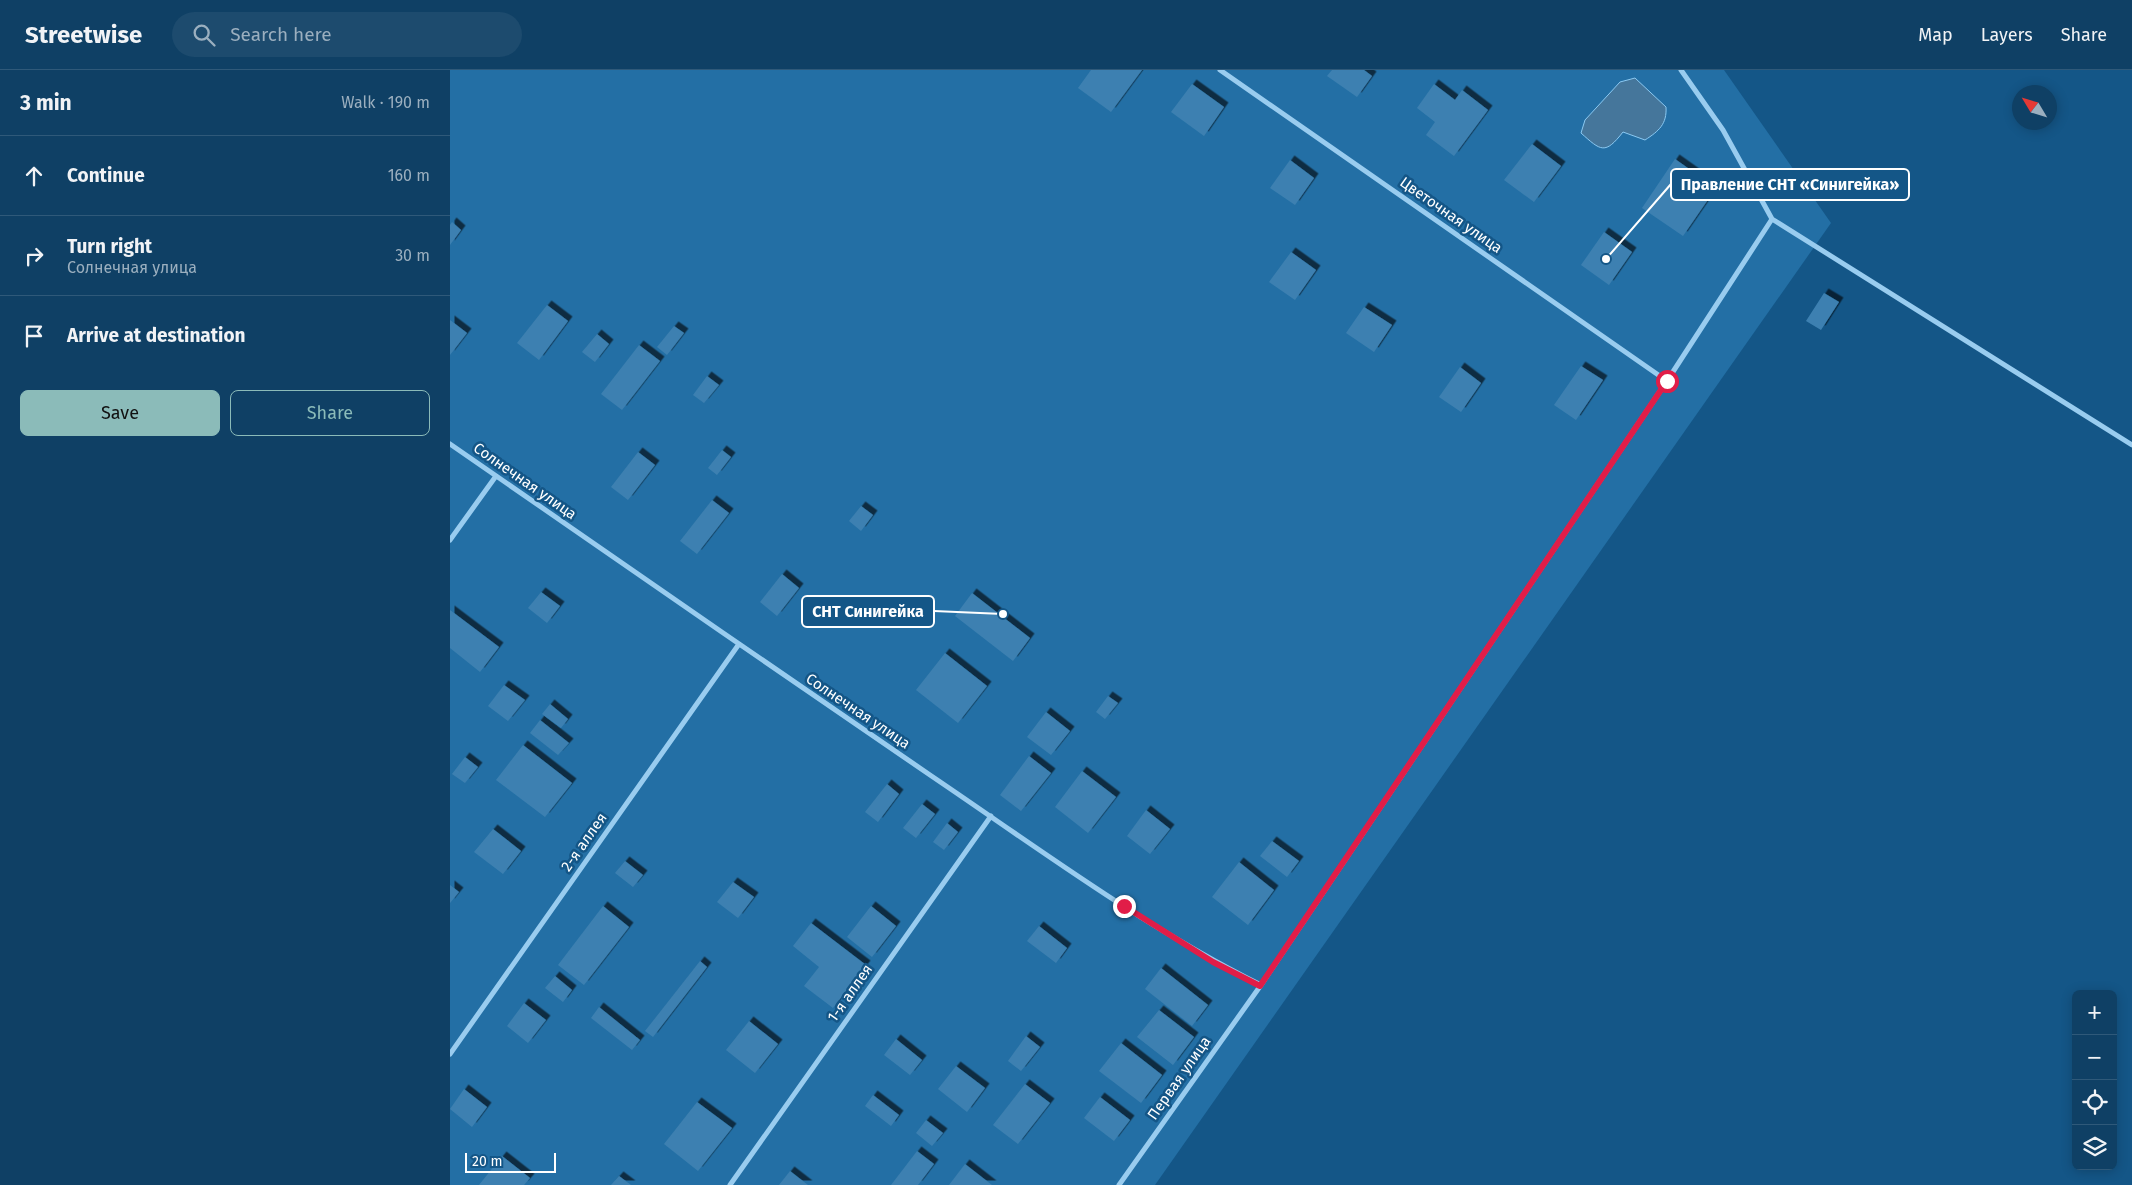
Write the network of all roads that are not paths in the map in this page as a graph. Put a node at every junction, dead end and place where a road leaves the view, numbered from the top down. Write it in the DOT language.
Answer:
graph roads {
  1 [pos="1220,70"];
  2 [pos="1681,70"];
  3 [pos="1772,219"];
  4 [pos="1667,381"];
  5 [pos="450,444"];
  6 [pos="2132,445"];
  7 [pos="496,476"];
  8 [pos="450,540"];
  9 [pos="739,644"];
  10 [pos="991,816"];
  11 [pos="1260,986"];
  12 [pos="450,1054"];
  13 [pos="730,1185"];
  14 [pos="1119,1185"];
  1 -- 4 [label="street, Цветочная улица"];
  2 -- 3 [label="street"];
  3 -- 4 [label="street, Первая улица"];
  3 -- 6 [label="street"];
  4 -- 11 [label="street, Первая улица"];
  5 -- 7 [label="street, Солнечная улица"];
  7 -- 8 [label="street"];
  7 -- 9 [label="street, Солнечная улица"];
  9 -- 10 [label="street, Солнечная улица"];
  9 -- 12 [label="street, 2-я аллея"];
  10 -- 11 [label="street, Солнечная улица"];
  10 -- 13 [label="street, 1-я аллея"];
  11 -- 14 [label="street, Первая улица"];
}
